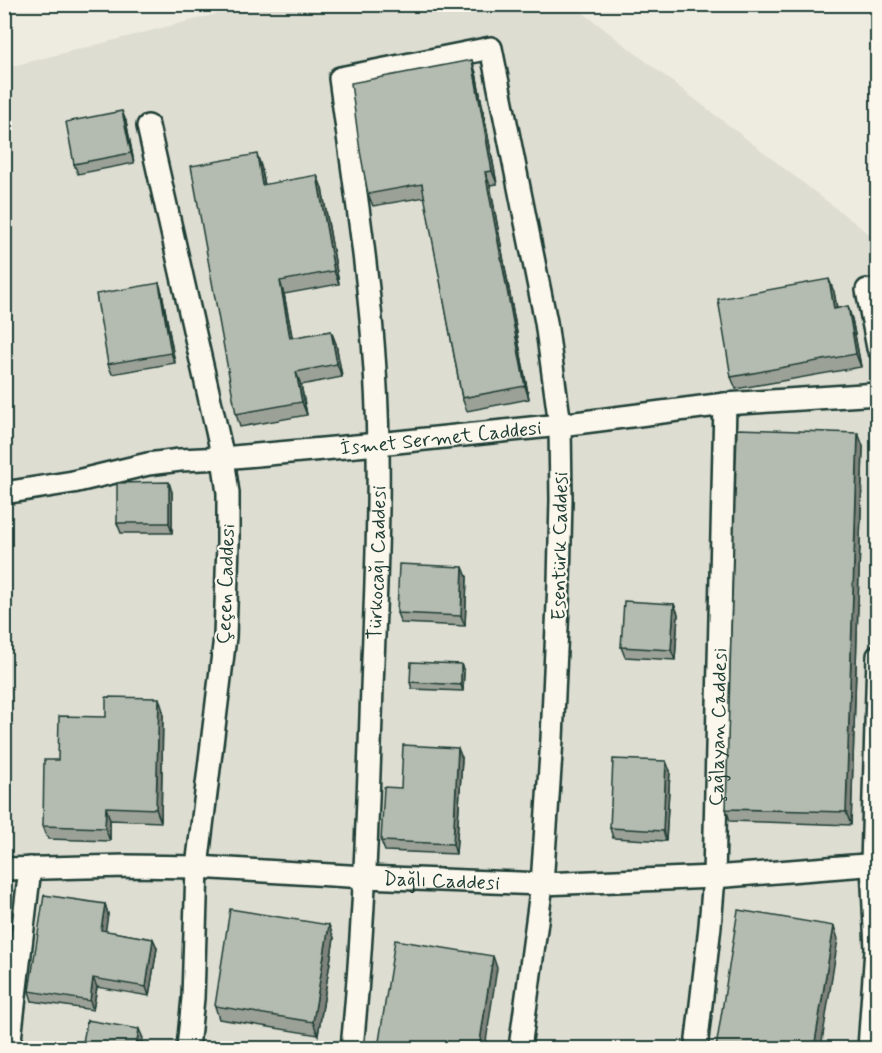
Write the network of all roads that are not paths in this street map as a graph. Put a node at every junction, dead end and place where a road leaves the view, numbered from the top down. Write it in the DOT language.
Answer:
graph roads {
  1 [pos="340,78"];
  2 [pos="148,126"];
  3 [pos="867,290"];
  4 [pos="878,348"];
  5 [pos="878,394"];
  6 [pos="726,404"];
  7 [pos="560,425"];
  8 [pos="378,444"];
  9 [pos="223,458"];
  10 [pos="4,493"];
  11 [pos="878,656"];
  12 [pos="874,864"];
  13 [pos="196,867"];
  14 [pos="30,868"];
  15 [pos="4,869"];
  16 [pos="365,877"];
  17 [pos="714,877"];
  18 [pos="542,884"];
  19 [pos="9,1048"];
  20 [pos="188,1048"];
  21 [pos="352,1048"];
  22 [pos="520,1048"];
  23 [pos="696,1048"];
  24 [pos="869,1048"];
  1 -- 7 [label="street, Esentürk Caddesi"];
  1 -- 8 [label="street, Türkocağı Caddesi"];
  2 -- 9 [label="street, Çeçen Caddesi"];
  3 -- 4 [label="street"];
  5 -- 6 [label="street, İsmet Sermet Caddesi"];
  6 -- 7 [label="street, İsmet Sermet Caddesi"];
  6 -- 17 [label="street, Çağlayan Caddesi"];
  7 -- 8 [label="street, İsmet Sermet Caddesi"];
  7 -- 18 [label="street, Esentürk Caddesi"];
  8 -- 9 [label="street, İsmet Sermet Caddesi"];
  8 -- 16 [label="street, Türkocağı Caddesi"];
  9 -- 10 [label="street, İsmet Sermet Caddesi"];
  9 -- 13 [label="street, Çeçen Caddesi"];
  11 -- 12 [label="street"];
  12 -- 17 [label="street, Dağlı Caddesi"];
  12 -- 24 [label="street"];
  13 -- 14 [label="street, Dağlı Caddesi"];
  13 -- 16 [label="street, Dağlı Caddesi"];
  13 -- 20 [label="street, Çeçen Caddesi"];
  14 -- 15 [label="street, Dağlı Caddesi"];
  14 -- 19 [label="street"];
  16 -- 18 [label="street, Dağlı Caddesi"];
  16 -- 21 [label="street, Türkocağı Caddesi"];
  17 -- 18 [label="street, Dağlı Caddesi"];
  17 -- 23 [label="street, Çağlayan Caddesi"];
  18 -- 22 [label="street, Esentürk Caddesi"];
}
